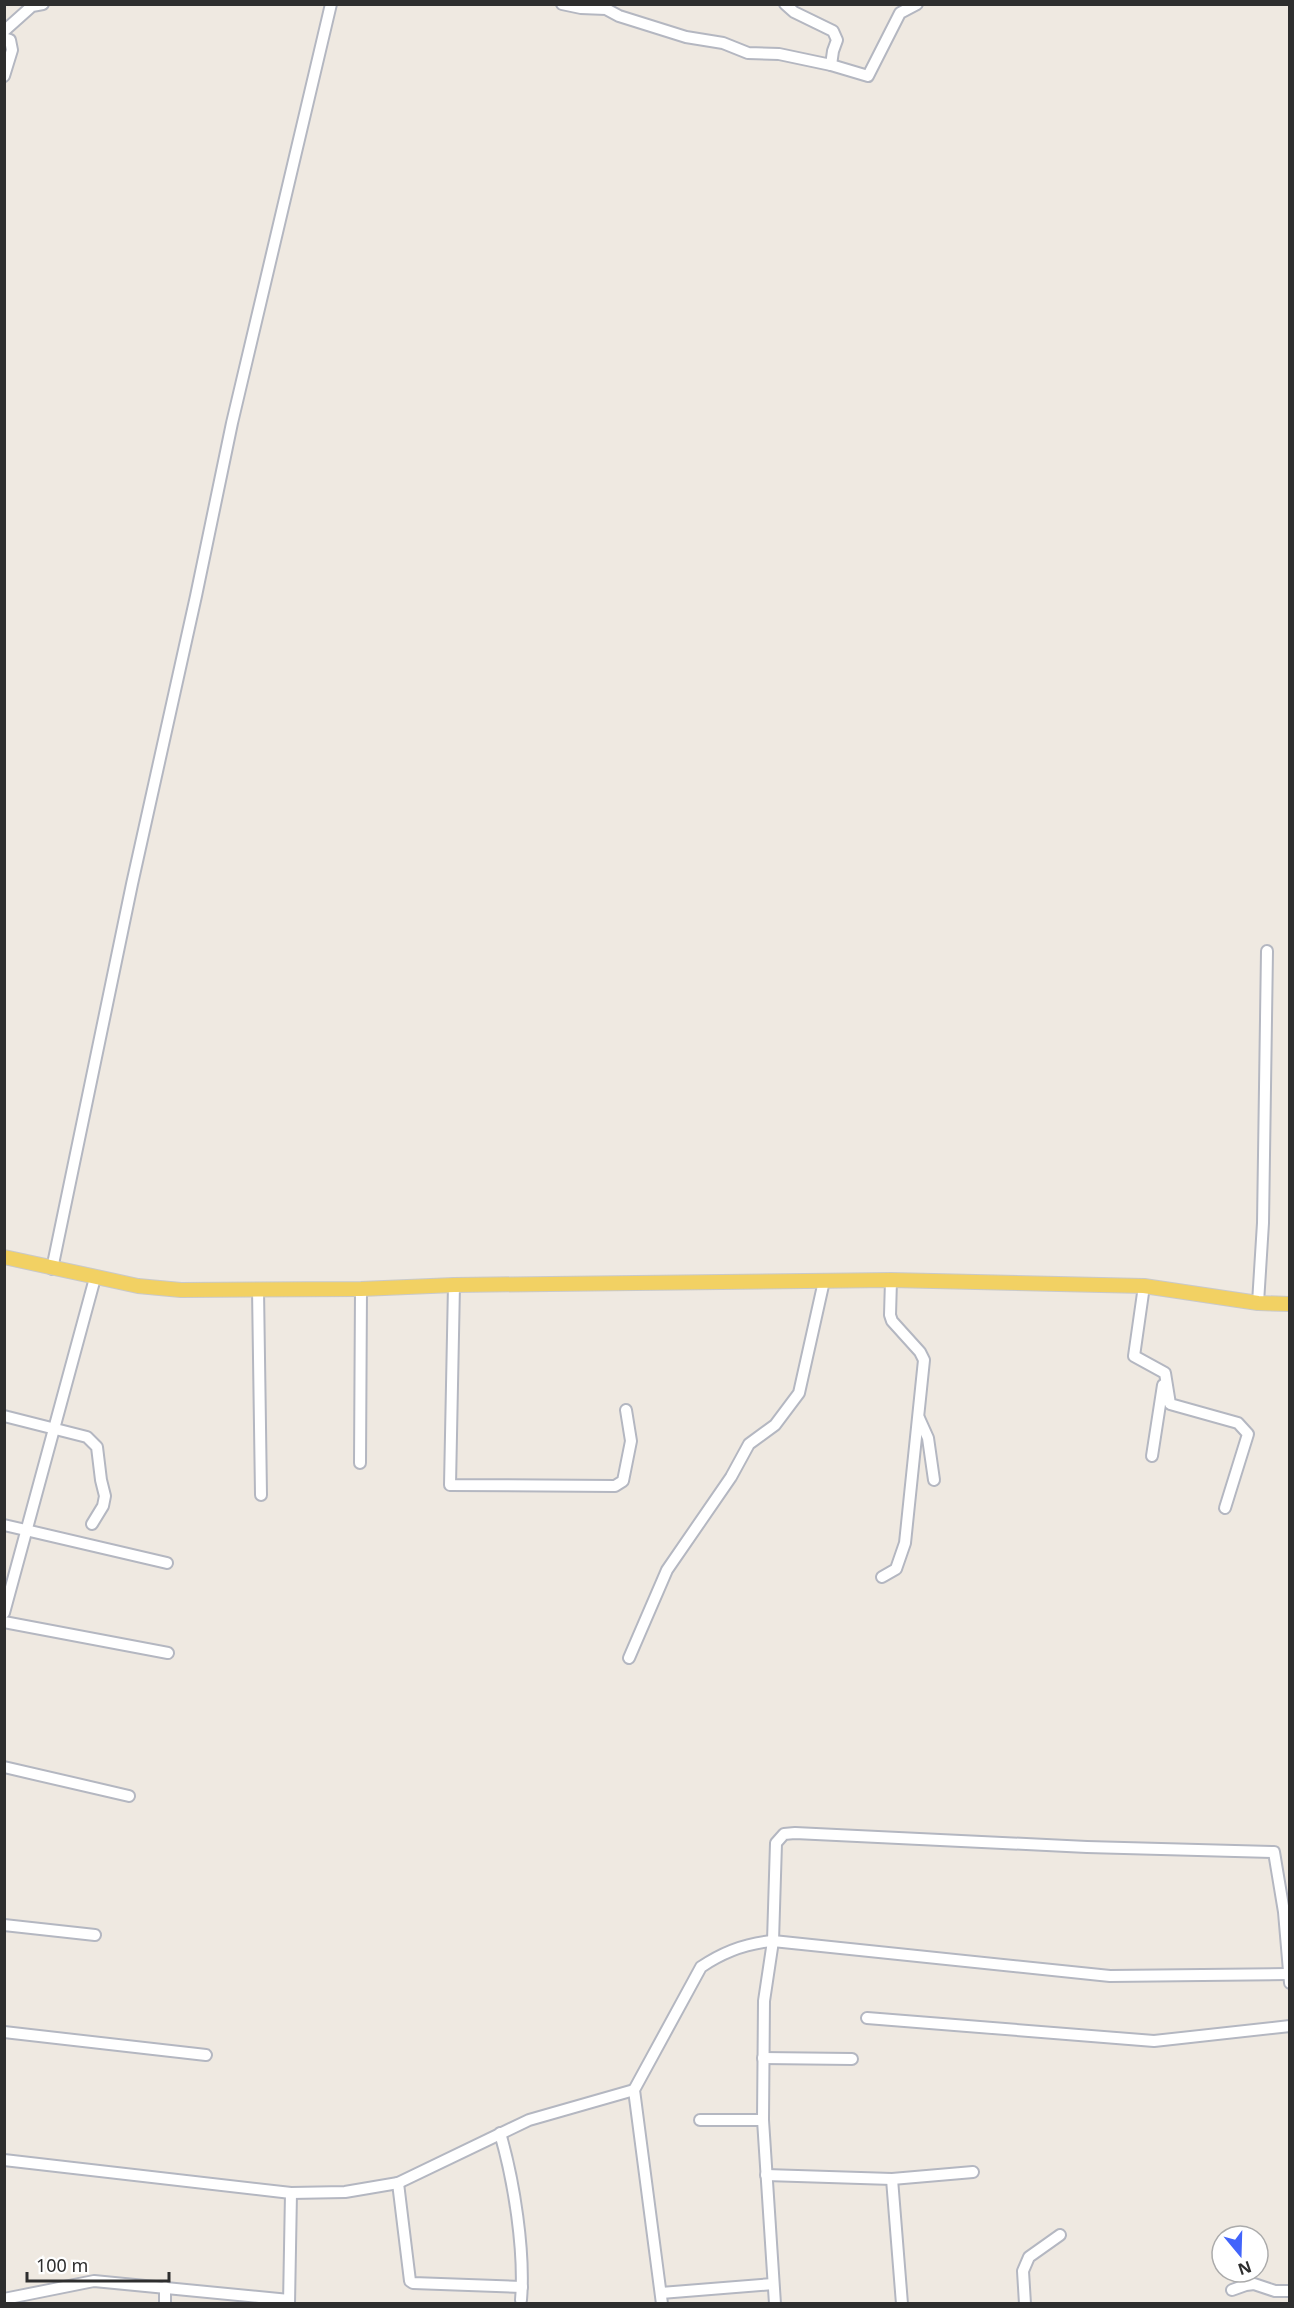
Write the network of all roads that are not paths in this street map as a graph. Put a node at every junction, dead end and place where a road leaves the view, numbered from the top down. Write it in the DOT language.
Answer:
graph roads {
  1 [pos="43,4"];
  2 [pos="331,4"];
  3 [pos="562,4"];
  4 [pos="785,4"];
  5 [pos="917,4"];
  6 [pos="4,31"];
  7 [pos="4,38"];
  8 [pos="831,65"];
  9 [pos="4,76"];
  10 [pos="1267,951"];
  11 [pos="4,1257"];
  12 [pos="52,1269"];
  13 [pos="94,1278"];
  14 [pos="891,1280"];
  15 [pos="824,1281"];
  16 [pos="454,1285"];
  17 [pos="1144,1286"];
  18 [pos="258,1289"];
  19 [pos="361,1289"];
  20 [pos="1258,1303"];
  21 [pos="1290,1304"];
  22 [pos="1165,1373"];
  23 [pos="627,1410"];
  24 [pos="4,1416"];
  25 [pos="919,1418"];
  26 [pos="53,1430"];
  27 [pos="1152,1456"];
  28 [pos="360,1463"];
  29 [pos="934,1480"];
  30 [pos="261,1495"];
  31 [pos="1225,1508"];
  32 [pos="92,1524"];
  33 [pos="4,1525"];
  34 [pos="26,1531"];
  35 [pos="166,1563"];
  36 [pos="882,1577"];
  37 [pos="4,1613"];
  38 [pos="4,1622"];
  39 [pos="168,1653"];
  40 [pos="629,1658"];
  41 [pos="4,1768"];
  42 [pos="127,1796"];
  43 [pos="1287,1912"];
  44 [pos="4,1925"];
  45 [pos="95,1935"];
  46 [pos="773,1941"];
  47 [pos="1288,1978"];
  48 [pos="867,2018"];
  49 [pos="1290,2026"];
  50 [pos="4,2032"];
  51 [pos="206,2055"];
  52 [pos="763,2058"];
  53 [pos="852,2059"];
  54 [pos="633,2090"];
  55 [pos="700,2120"];
  56 [pos="763,2120"];
  57 [pos="500,2133"];
  58 [pos="4,2160"];
  59 [pos="973,2172"];
  60 [pos="766,2175"];
  61 [pos="892,2179"];
  62 [pos="398,2183"];
  63 [pos="291,2193"];
  64 [pos="1060,2235"];
  65 [pos="773,2284"];
  66 [pos="165,2287"];
  67 [pos="522,2287"];
  68 [pos="1232,2290"];
  69 [pos="1290,2291"];
  70 [pos="661,2298"];
  71 [pos="4,2299"];
  72 [pos="521,2300"];
  73 [pos="289,2302"];
  74 [pos="165,2304"];
  75 [pos="775,2304"];
  76 [pos="902,2304"];
  77 [pos="1026,2304"];
  1 -- 6 [label="street"];
  2 -- 12 [label="street"];
  3 -- 8 [label="street"];
  4 -- 8 [label="street"];
  5 -- 8 [label="street"];
  7 -- 9 [label="street"];
  10 -- 20 [label="street"];
  11 -- 12 [label="main road"];
  12 -- 13 [label="main road"];
  13 -- 18 [label="main road"];
  13 -- 26 [label="street"];
  14 -- 15 [label="main road"];
  14 -- 17 [label="main road"];
  14 -- 25 [label="street"];
  15 -- 16 [label="main road"];
  15 -- 40 [label="street"];
  16 -- 19 [label="main road"];
  16 -- 23 [label="street"];
  17 -- 20 [label="main road"];
  17 -- 22 [label="street"];
  18 -- 19 [label="main road"];
  18 -- 30 [label="street"];
  19 -- 28 [label="street"];
  20 -- 21 [label="main road"];
  22 -- 27 [label="street"];
  22 -- 31 [label="street"];
  24 -- 26 [label="street"];
  25 -- 29 [label="street"];
  25 -- 36 [label="street"];
  26 -- 32 [label="street"];
  26 -- 34 [label="street"];
  33 -- 34 [label="street"];
  34 -- 35 [label="street"];
  34 -- 37 [label="street"];
  38 -- 39 [label="street"];
  41 -- 42 [label="street"];
  43 -- 46 [label="street"];
  43 -- 47 [label="street"];
  44 -- 45 [label="street"];
  46 -- 47 [label="street"];
  46 -- 52 [label="street"];
  46 -- 54 [label="street"];
  48 -- 49 [label="street"];
  50 -- 51 [label="street"];
  52 -- 53 [label="street"];
  52 -- 56 [label="street"];
  54 -- 57 [label="street"];
  54 -- 70 [label="street"];
  55 -- 56 [label="street"];
  56 -- 60 [label="street"];
  57 -- 62 [label="street"];
  57 -- 67 [label="street"];
  58 -- 63 [label="street"];
  59 -- 61 [label="street"];
  60 -- 61 [label="street"];
  60 -- 65 [label="street"];
  61 -- 76 [label="street"];
  62 -- 63 [label="street"];
  62 -- 67 [label="street"];
  63 -- 73 [label="street"];
  64 -- 77 [label="street"];
  65 -- 70 [label="street"];
  65 -- 75 [label="street"];
  66 -- 71 [label="street"];
  66 -- 73 [label="street"];
  66 -- 74 [label="street"];
  67 -- 72 [label="street"];
  68 -- 69 [label="street"];
}
